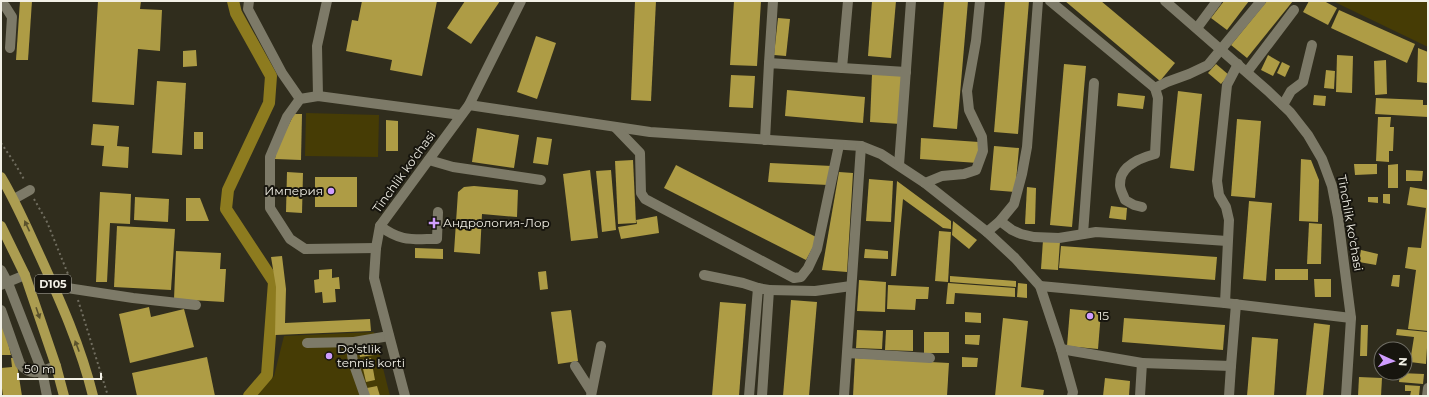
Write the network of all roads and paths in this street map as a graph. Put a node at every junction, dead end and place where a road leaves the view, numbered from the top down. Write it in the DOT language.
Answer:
graph roads {
  1 [pos="249,1"];
  2 [pos="327,1"];
  3 [pos="521,1"];
  4 [pos="773,1"];
  5 [pos="848,1"];
  6 [pos="911,1"];
  7 [pos="980,1"];
  8 [pos="1038,1"];
  9 [pos="1050,1"];
  10 [pos="1165,1"];
  11 [pos="1217,1"];
  12 [pos="1261,1"];
  13 [pos="1,5"];
  14 [pos="1294,10"];
  15 [pos="1197,28"];
  16 [pos="1312,45"];
  17 [pos="10,48"];
  18 [pos="1221,50"];
  19 [pos="769,64"];
  20 [pos="1238,64"];
  21 [pos="842,68"];
  22 [pos="906,72"];
  23 [pos="1247,72"];
  24 [pos="1094,83"];
  25 [pos="1155,88"];
  26 [pos="318,96"];
  27 [pos="300,99"];
  28 [pos="469,105"];
  29 [pos="1283,105"];
  30 [pos="461,115"];
  31 [pos="615,127"];
  32 [pos="765,140"];
  33 [pos="1,143"];
  34 [pos="839,145"];
  35 [pos="861,146"];
  36 [pos="429,160"];
  37 [pos="899,165"];
  38 [pos="1,178"];
  39 [pos="541,180"];
  40 [pos="925,183"];
  41 [pos="30,190"];
  42 [pos="14,199"];
  43 [pos="1142,207"];
  44 [pos="438,212"];
  45 [pos="1000,221"];
  46 [pos="1,226"];
  47 [pos="380,226"];
  48 [pos="987,232"];
  49 [pos="1083,234"];
  50 [pos="1227,241"];
  51 [pos="376,248"];
  52 [pos="1,270"];
  53 [pos="25,275"];
  54 [pos="704,275"];
  55 [pos="4,284"];
  56 [pos="54,286"];
  57 [pos="851,286"];
  58 [pos="1040,286"];
  59 [pos="758,288"];
  60 [pos="74,290"];
  61 [pos="769,290"];
  62 [pos="1225,303"];
  63 [pos="1236,304"];
  64 [pos="196,305"];
  65 [pos="1,310"];
  66 [pos="1351,318"];
  67 [pos="390,336"];
  68 [pos="354,342"];
  69 [pos="307,343"];
  70 [pos="601,346"];
  71 [pos="1061,349"];
  72 [pos="847,353"];
  73 [pos="930,358"];
  74 [pos="1142,362"];
  75 [pos="56,366"];
  76 [pos="576,366"];
  77 [pos="1231,366"];
  78 [pos="42,371"];
  79 [pos="1428,388"];
  80 [pos="591,394"];
  81 [pos="47,396"];
  82 [pos="64,396"];
  83 [pos="93,396"];
  84 [pos="108,396"];
  85 [pos="365,396"];
  86 [pos="405,396"];
  87 [pos="749,396"];
  88 [pos="762,396"];
  89 [pos="844,396"];
  90 [pos="1072,396"];
  91 [pos="1140,396"];
  92 [pos="1229,396"];
  93 [pos="1346,396"];
  94 [pos="1427,396"];
  1 -- 27 [label="street"];
  2 -- 26 [label="street"];
  3 -- 28 [label="street, Tinchlik ko'chasi"];
  4 -- 19 [label="street"];
  5 -- 21 [label="street"];
  6 -- 22 [label="street"];
  7 -- 40 [label="street"];
  8 -- 45 [label="street"];
  9 -- 25 [label="street"];
  10 -- 15 [label="street, Tinchlik ko'chasi"];
  11 -- 15 [label="street"];
  12 -- 18 [label="street"];
  13 -- 17 [label="street"];
  14 -- 23 [label="street"];
  15 -- 18 [label="street, Tinchlik ko'chasi"];
  16 -- 29 [label="street"];
  18 -- 20 [label="street, Tinchlik ko'chasi"];
  18 -- 25 [label="street"];
  19 -- 21 [label="street"];
  19 -- 32 [label="street"];
  20 -- 23 [label="street, Tinchlik ko'chasi"];
  20 -- 50 [label="street"];
  21 -- 22 [label="street"];
  22 -- 37 [label="street"];
  23 -- 29 [label="street, Tinchlik ko'chasi"];
  24 -- 49 [label="street"];
  25 -- 43 [label="street"];
  26 -- 27 [label="street"];
  26 -- 30 [label="street"];
  27 -- 51 [label="street"];
  28 -- 30 [label="street, Tinchlik ko'chasi"];
  28 -- 31 [label="street"];
  29 -- 66 [label="street, Tinchlik ko'chasi"];
  30 -- 36 [label="street, Tinchlik ko'chasi"];
  31 -- 32 [label="street"];
  31 -- 34 [label="street"];
  32 -- 34 [label="street"];
  33 -- 41 [label="path"];
  34 -- 35 [label="street"];
  35 -- 37 [label="street"];
  35 -- 57 [label="street"];
  36 -- 39 [label="street"];
  36 -- 47 [label="street, Tinchlik ko'chasi"];
  37 -- 40 [label="street"];
  38 -- 42 [label="main road, D105"];
  40 -- 48 [label="street"];
  41 -- 42 [label="street"];
  41 -- 60 [label="path"];
  56 -- 42 [label="main road, D105, one-way"];
  44 -- 47 [label="street"];
  45 -- 48 [label="street"];
  45 -- 49 [label="street"];
  46 -- 53 [label="main road, D105"];
  47 -- 51 [label="street, Tinchlik ko'chasi"];
  48 -- 58 [label="street"];
  49 -- 50 [label="street"];
  50 -- 62 [label="street"];
  51 -- 67 [label="street, Tinchlik ko'chasi"];
  52 -- 55 [label="street"];
  53 -- 55 [label="street"];
  53 -- 75 [label="main road, D105, one-way"];
  54 -- 59 [label="street"];
  55 -- 78 [label="street"];
  56 -- 60 [label="street"];
  83 -- 56 [label="main road, D105, one-way"];
  57 -- 61 [label="street"];
  57 -- 72 [label="street"];
  58 -- 62 [label="street"];
  58 -- 71 [label="street"];
  59 -- 61 [label="street"];
  59 -- 87 [label="street"];
  60 -- 64 [label="street"];
  60 -- 84 [label="path"];
  61 -- 88 [label="street"];
  62 -- 63 [label="street"];
  63 -- 66 [label="street"];
  63 -- 77 [label="street"];
  65 -- 78 [label="street"];
  66 -- 93 [label="street, Tinchlik ko'chasi"];
  67 -- 68 [label="street"];
  67 -- 86 [label="street, Tinchlik ko'chasi"];
  68 -- 69 [label="street"];
  68 -- 85 [label="street"];
  70 -- 80 [label="street"];
  71 -- 74 [label="street"];
  71 -- 90 [label="street"];
  72 -- 73 [label="street"];
  72 -- 89 [label="street"];
  74 -- 77 [label="street"];
  74 -- 91 [label="street"];
  75 -- 78 [label="street"];
  75 -- 82 [label="main road, D105"];
  76 -- 80 [label="street"];
  77 -- 92 [label="street"];
  78 -- 81 [label="street"];
  79 -- 94 [label="street"];
}
